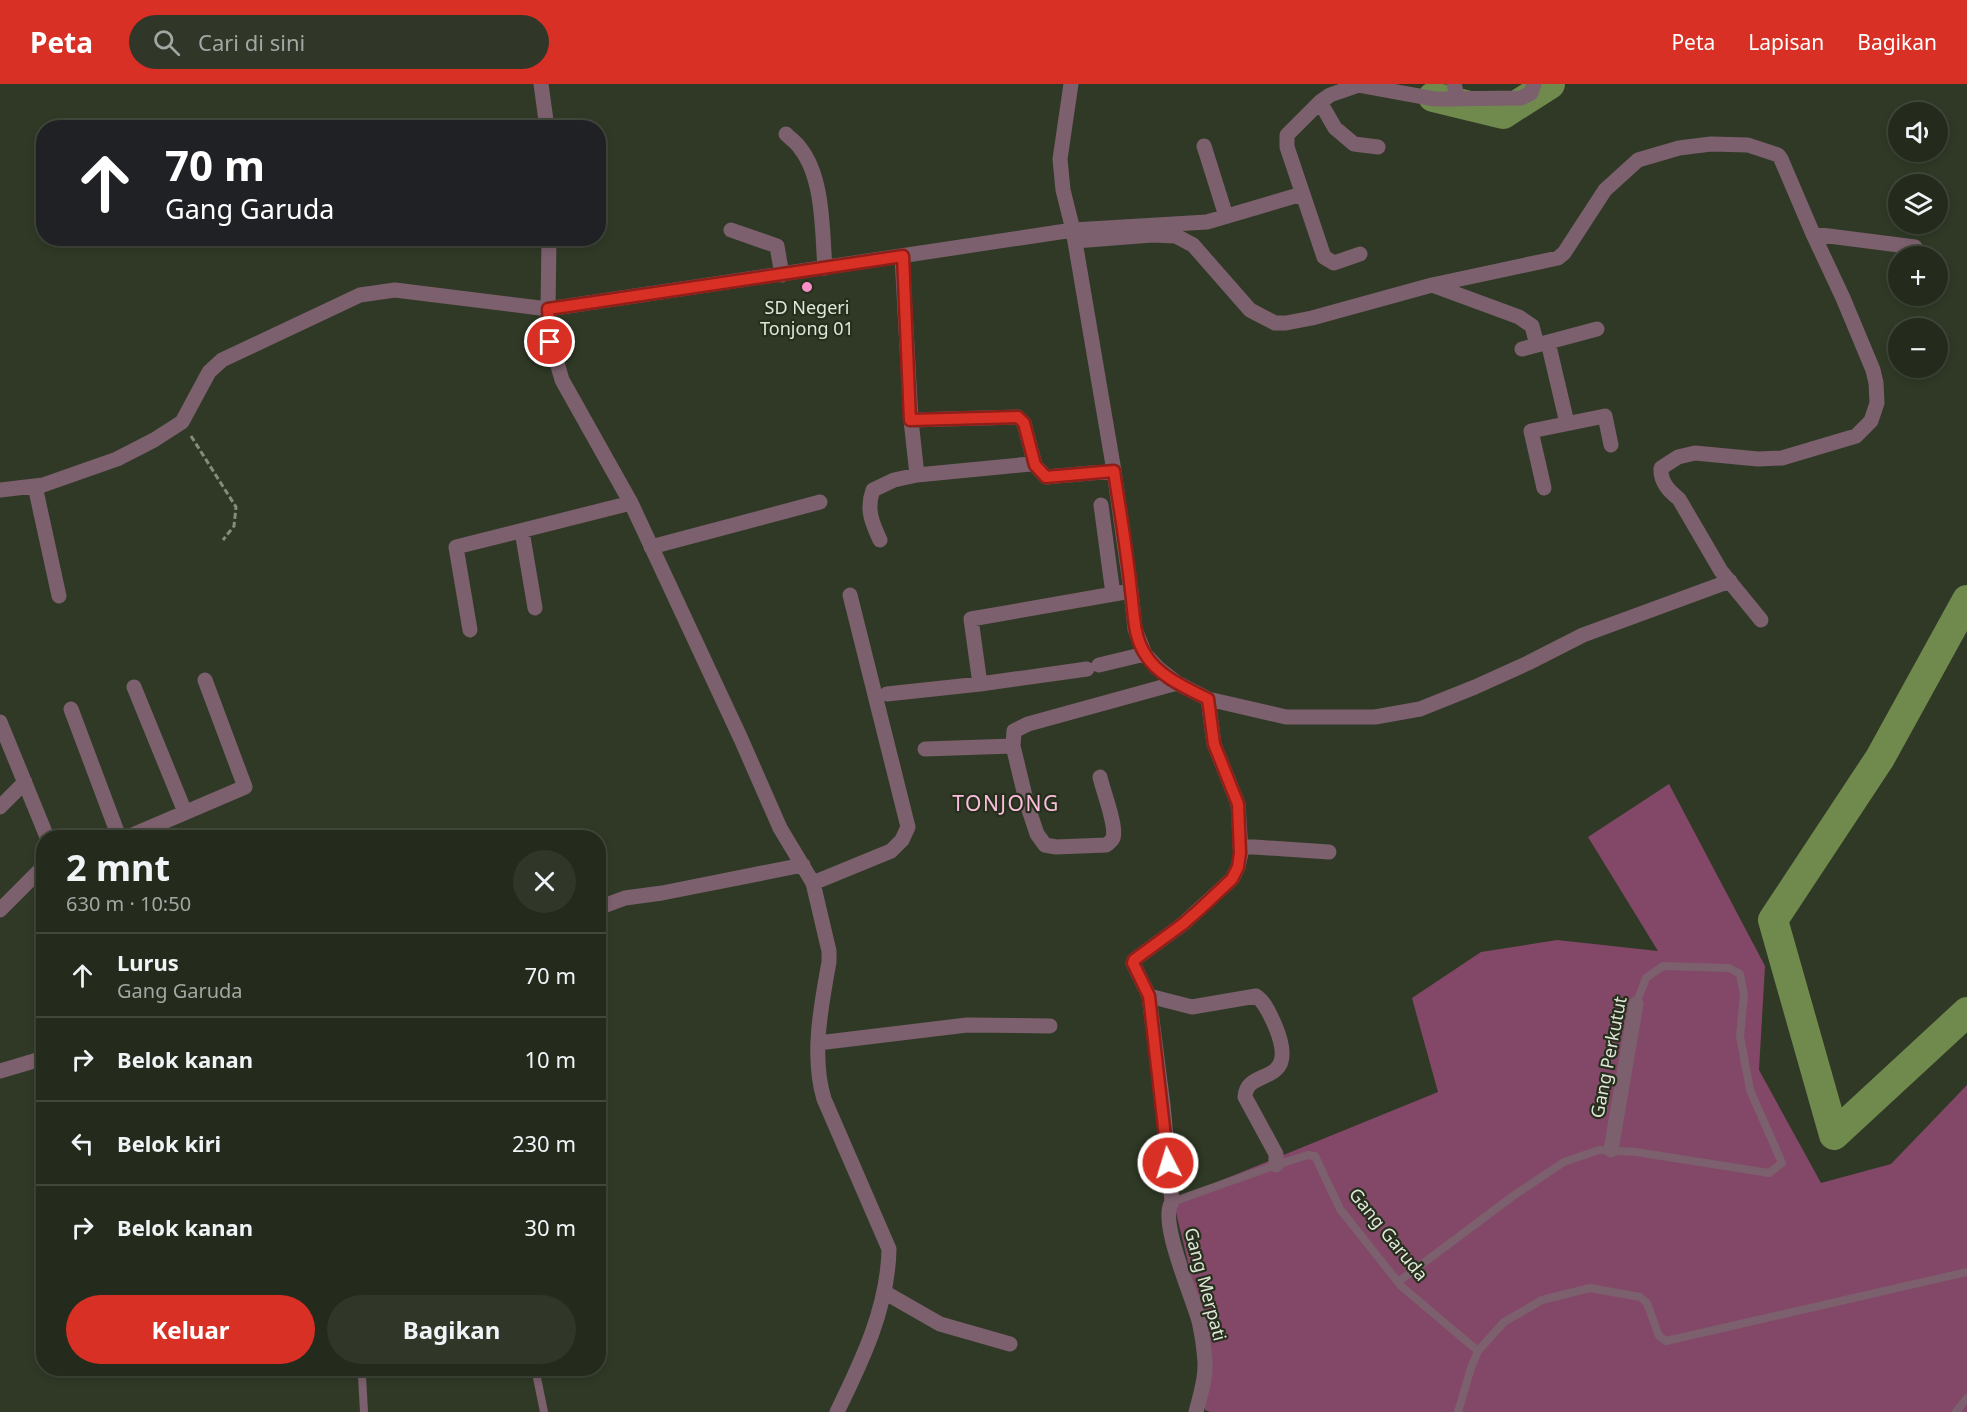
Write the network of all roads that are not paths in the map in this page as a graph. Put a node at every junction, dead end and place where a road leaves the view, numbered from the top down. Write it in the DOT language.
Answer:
graph roads {
  1 [pos="541,84"];
  2 [pos="1071,84"];
  3 [pos="1534,84"];
  4 [pos="1359,85"];
  5 [pos="1456,91"];
  6 [pos="1325,99"];
  7 [pos="546,120"];
  8 [pos="786,134"];
  9 [pos="1204,146"];
  10 [pos="1378,147"];
  11 [pos="1302,194"];
  12 [pos="1226,216"];
  13 [pos="731,230"];
  14 [pos="1813,234"];
  15 [pos="1074,236"];
  16 [pos="549,246"];
  17 [pos="1907,246"];
  18 [pos="1360,254"];
  19 [pos="903,256"];
  20 [pos="825,268"];
  21 [pos="782,275"];
  22 [pos="1432,285"];
  23 [pos="548,309"];
  24 [pos="1597,329"];
  25 [pos="1536,345"];
  26 [pos="910,420"];
  27 [pos="1567,423"];
  28 [pos="1611,445"];
  29 [pos="1035,465"];
  30 [pos="1114,471"];
  31 [pos="917,475"];
  32 [pos="35,486"];
  33 [pos="1544,488"];
  34 [pos="0,490"];
  35 [pos="820,502"];
  36 [pos="631,503"];
  37 [pos="1101,505"];
  38 [pos="522,531"];
  39 [pos="880,540"];
  40 [pos="651,547"];
  41 [pos="1730,581"];
  42 [pos="1131,591"];
  43 [pos="1113,594"];
  44 [pos="850,595"];
  45 [pos="59,596"];
  46 [pos="535,608"];
  47 [pos="1761,620"];
  48 [pos="470,630"];
  49 [pos="1145,654"];
  50 [pos="206,680"];
  51 [pos="1177,683"];
  52 [pos="980,684"];
  53 [pos="134,687"];
  54 [pos="887,694"];
  55 [pos="1208,699"];
  56 [pos="71,709"];
  57 [pos="0,722"];
  58 [pos="1013,746"];
  59 [pos="925,748"];
  60 [pos="1100,777"];
  61 [pos="25,782"];
  62 [pos="0,807"];
  63 [pos="185,812"];
  64 [pos="43,830"];
  65 [pos="116,830"];
  66 [pos="144,830"];
  67 [pos="1240,846"];
  68 [pos="1329,852"];
  69 [pos="803,865"];
  70 [pos="36,874"];
  71 [pos="813,883"];
  72 [pos="606,905"];
  73 [pos="0,910"];
  74 [pos="1149,996"];
  75 [pos="1636,1004"];
  76 [pos="1050,1026"];
  77 [pos="818,1043"];
  78 [pos="36,1060"];
  79 [pos="0,1071"];
  80 [pos="1611,1150"];
  81 [pos="1276,1165"];
  82 [pos="1172,1202"];
  83 [pos="1967,1272"];
  84 [pos="1398,1282"];
  85 [pos="884,1292"];
  86 [pos="1010,1344"];
  87 [pos="1478,1352"];
  88 [pos="362,1376"];
  89 [pos="536,1376"];
  90 [pos="1967,1398"];
  91 [pos="364,1412"];
  92 [pos="543,1412"];
  93 [pos="837,1412"];
  94 [pos="1196,1412"];
  95 [pos="1458,1412"];
  96 [pos="1956,1412"];
  1 -- 7 [label="street"];
  2 -- 15 [label="street"];
  3 -- 5 [label="street"];
  4 -- 5 [label="street"];
  4 -- 6 [label="street"];
  6 -- 10 [label="street"];
  6 -- 11 [label="street"];
  8 -- 20 [label="street"];
  9 -- 12 [label="street"];
  11 -- 12 [label="street"];
  11 -- 18 [label="street"];
  12 -- 15 [label="street"];
  13 -- 21 [label="street"];
  14 -- 17 [label="street"];
  14 -- 22 [label="street"];
  14 -- 41 [label="street"];
  15 -- 19 [label="street"];
  15 -- 22 [label="street"];
  15 -- 30 [label="street"];
  16 -- 23 [label="street"];
  19 -- 20 [label="street"];
  19 -- 26 [label="street"];
  20 -- 21 [label="street"];
  21 -- 23 [label="street"];
  22 -- 25 [label="street"];
  23 -- 32 [label="street"];
  23 -- 36 [label="street"];
  24 -- 25 [label="street"];
  25 -- 27 [label="street"];
  26 -- 29 [label="street"];
  26 -- 31 [label="street"];
  27 -- 28 [label="street"];
  27 -- 33 [label="street"];
  29 -- 30 [label="street"];
  29 -- 31 [label="street"];
  30 -- 42 [label="street"];
  31 -- 39 [label="street"];
  32 -- 34 [label="street"];
  32 -- 45 [label="street"];
  35 -- 40 [label="street"];
  36 -- 38 [label="street"];
  36 -- 40 [label="street"];
  37 -- 43 [label="street"];
  38 -- 46 [label="street"];
  38 -- 48 [label="street"];
  40 -- 69 [label="street"];
  41 -- 47 [label="street"];
  41 -- 55 [label="street"];
  42 -- 43 [label="street"];
  42 -- 49 [label="street"];
  43 -- 52 [label="street"];
  44 -- 71 [label="street"];
  49 -- 51 [label="street"];
  49 -- 52 [label="street"];
  50 -- 63 [label="street"];
  51 -- 55 [label="street"];
  51 -- 58 [label="street"];
  52 -- 54 [label="street"];
  53 -- 63 [label="street"];
  55 -- 67 [label="street"];
  56 -- 65 [label="street"];
  57 -- 61 [label="street"];
  58 -- 59 [label="street"];
  58 -- 60 [label="street"];
  61 -- 62 [label="street"];
  61 -- 64 [label="street"];
  63 -- 66 [label="street"];
  67 -- 68 [label="street"];
  67 -- 74 [label="street"];
  69 -- 71 [label="street"];
  69 -- 72 [label="street"];
  70 -- 73 [label="street"];
  71 -- 77 [label="street"];
  74 -- 81 [label="street"];
  74 -- 82 [label="street, Gang Merpati"];
  75 -- 80 [label="street, Gang Perkutut"];
  75 -- 80 [label="lane, Gang Perkutut"];
  76 -- 77 [label="street"];
  77 -- 85 [label="street"];
  78 -- 79 [label="street"];
  80 -- 84 [label="lane, Gang Perkutut"];
  81 -- 82 [label="lane, Gang Garuda"];
  81 -- 84 [label="lane, Gang Garuda"];
  82 -- 94 [label="street, Gang Merpati"];
  83 -- 87 [label="lane"];
  84 -- 87 [label="lane, Gang Garuda"];
  85 -- 86 [label="street"];
  85 -- 93 [label="street"];
  87 -- 95 [label="lane"];
  88 -- 91 [label="lane"];
  89 -- 92 [label="lane"];
  90 -- 96 [label="lane"];
}
